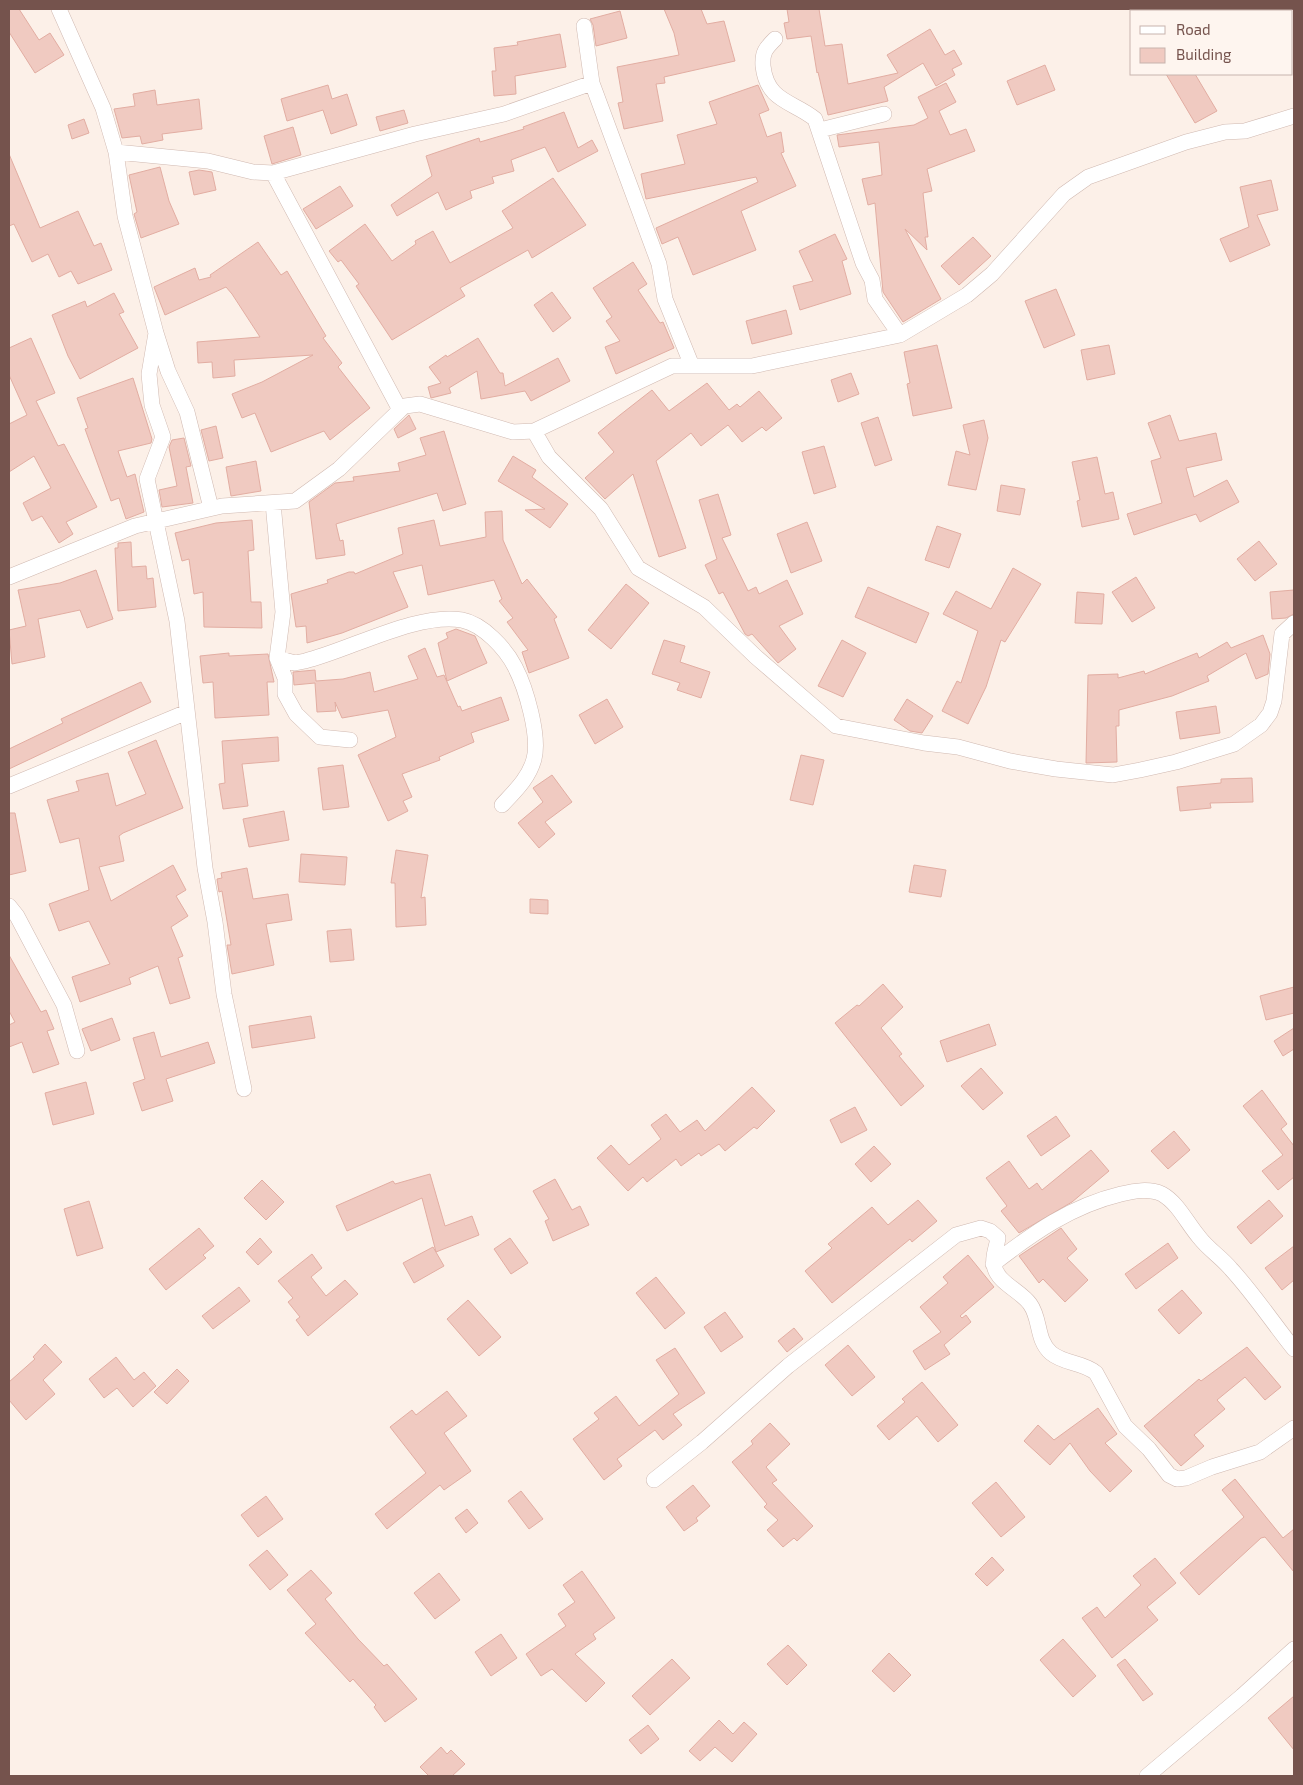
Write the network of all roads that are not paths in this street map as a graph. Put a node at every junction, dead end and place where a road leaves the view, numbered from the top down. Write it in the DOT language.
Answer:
graph roads {
  1 [pos="59,9"];
  2 [pos="584,26"];
  3 [pos="775,39"];
  4 [pos="592,84"];
  5 [pos="884,114"];
  6 [pos="1294,116"];
  7 [pos="820,130"];
  8 [pos="116,152"];
  9 [pos="274,173"];
  10 [pos="156,333"];
  11 [pos="900,335"];
  12 [pos="692,366"];
  13 [pos="400,410"];
  14 [pos="534,431"];
  15 [pos="273,503"];
  16 [pos="212,508"];
  17 [pos="157,521"];
  18 [pos="9,577"];
  19 [pos="1294,623"];
  20 [pos="276,658"];
  21 [pos="187,712"];
  22 [pos="350,740"];
  23 [pos="9,786"];
  24 [pos="502,805"];
  25 [pos="9,906"];
  26 [pos="77,1051"];
  27 [pos="244,1089"];
  28 [pos="994,1264"];
  29 [pos="1294,1349"];
  30 [pos="1294,1428"];
  31 [pos="654,1480"];
  32 [pos="1294,1649"];
  33 [pos="1147,1776"];
  1 -- 8 [label="street"];
  2 -- 4 [label="street"];
  3 -- 7 [label="street"];
  4 -- 9 [label="street"];
  4 -- 12 [label="street"];
  5 -- 7 [label="street"];
  6 -- 11 [label="street"];
  7 -- 11 [label="street"];
  8 -- 9 [label="street"];
  8 -- 10 [label="street"];
  9 -- 13 [label="street"];
  10 -- 16 [label="street"];
  10 -- 17 [label="street"];
  11 -- 12 [label="street"];
  12 -- 14 [label="street"];
  13 -- 14 [label="street"];
  13 -- 15 [label="street"];
  14 -- 19 [label="street"];
  15 -- 16 [label="street"];
  15 -- 20 [label="street"];
  16 -- 17 [label="street"];
  17 -- 18 [label="street"];
  17 -- 21 [label="street"];
  20 -- 22 [label="street"];
  20 -- 24 [label="street"];
  21 -- 23 [label="street"];
  21 -- 27 [label="street"];
  25 -- 26 [label="street"];
  28 -- 29 [label="street"];
  28 -- 30 [label="street"];
  28 -- 31 [label="street"];
  32 -- 33 [label="street"];
}
